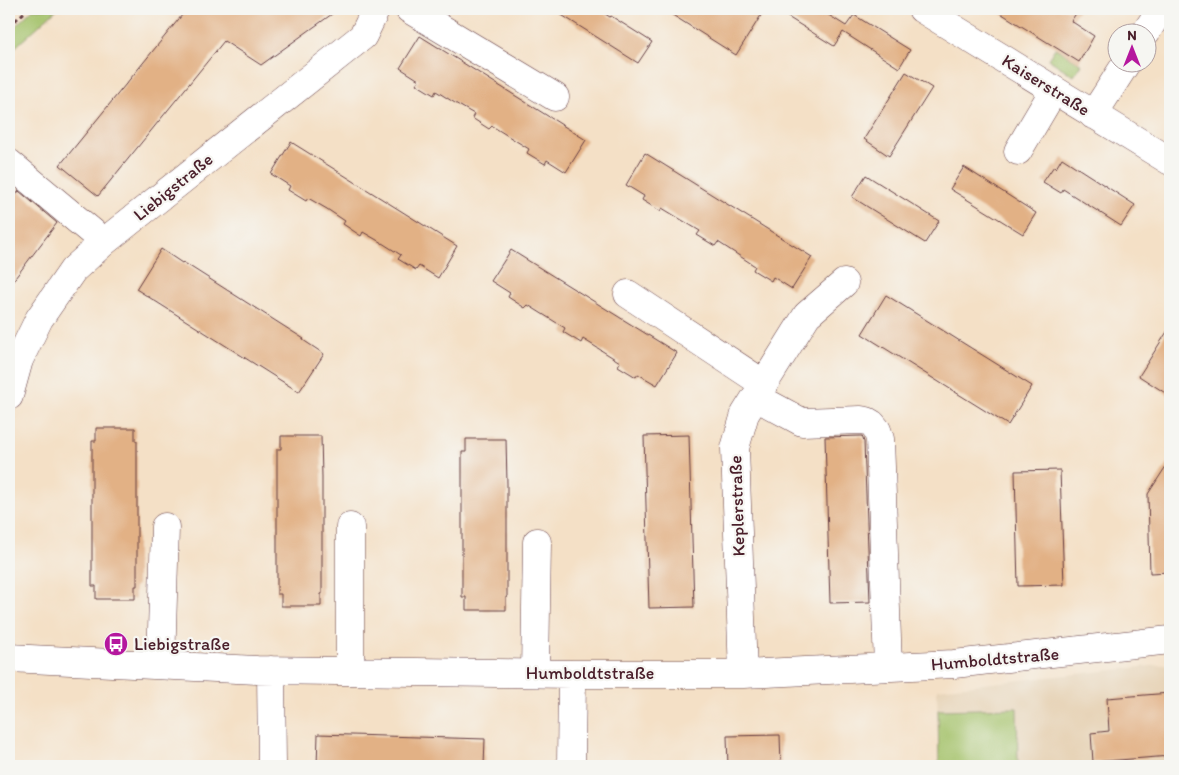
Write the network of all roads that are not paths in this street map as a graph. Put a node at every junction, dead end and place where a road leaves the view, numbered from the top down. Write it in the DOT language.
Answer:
graph roads {
  1 [pos="376,9"];
  2 [pos="409,9"];
  3 [pos="922,9"];
  4 [pos="1161,9"];
  5 [pos="1153,22"];
  6 [pos="1121,72"];
  7 [pos="1054,90"];
  8 [pos="555,97"];
  9 [pos="1094,115"];
  10 [pos="1018,151"];
  11 [pos="1170,161"];
  12 [pos="9,163"];
  13 [pos="104,242"];
  14 [pos="844,283"];
  15 [pos="628,294"];
  16 [pos="760,391"];
  17 [pos="9,395"];
  18 [pos="165,527"];
  19 [pos="350,527"];
  20 [pos="537,542"];
  21 [pos="1170,640"];
  22 [pos="9,658"];
  23 [pos="161,665"];
  24 [pos="888,668"];
  25 [pos="271,670"];
  26 [pos="350,671"];
  27 [pos="535,673"];
  28 [pos="572,674"];
  29 [pos="743,674"];
  30 [pos="272,766"];
  31 [pos="571,766"];
  1 -- 13 [label="street, Liebigstraße"];
  2 -- 8 [label="street"];
  3 -- 7 [label="street, Kaiserstraße"];
  4 -- 5 [label="street"];
  6 -- 9 [label="street"];
  7 -- 9 [label="street, Kaiserstraße"];
  7 -- 10 [label="street"];
  9 -- 11 [label="street, Kaiserstraße"];
  12 -- 13 [label="street"];
  13 -- 17 [label="street, Liebigstraße"];
  14 -- 16 [label="street, Keplerstraße"];
  15 -- 16 [label="street"];
  16 -- 24 [label="street"];
  16 -- 29 [label="street, Keplerstraße"];
  18 -- 23 [label="street"];
  19 -- 26 [label="street"];
  20 -- 27 [label="street"];
  21 -- 24 [label="street, Humboldtstraße"];
  22 -- 23 [label="street, Humboldtstraße"];
  23 -- 25 [label="street, Humboldtstraße"];
  24 -- 29 [label="street, Humboldtstraße"];
  25 -- 26 [label="street, Humboldtstraße"];
  25 -- 30 [label="street"];
  26 -- 27 [label="street, Humboldtstraße"];
  27 -- 28 [label="street, Humboldtstraße"];
  28 -- 29 [label="street, Humboldtstraße"];
  28 -- 31 [label="street"];
}
